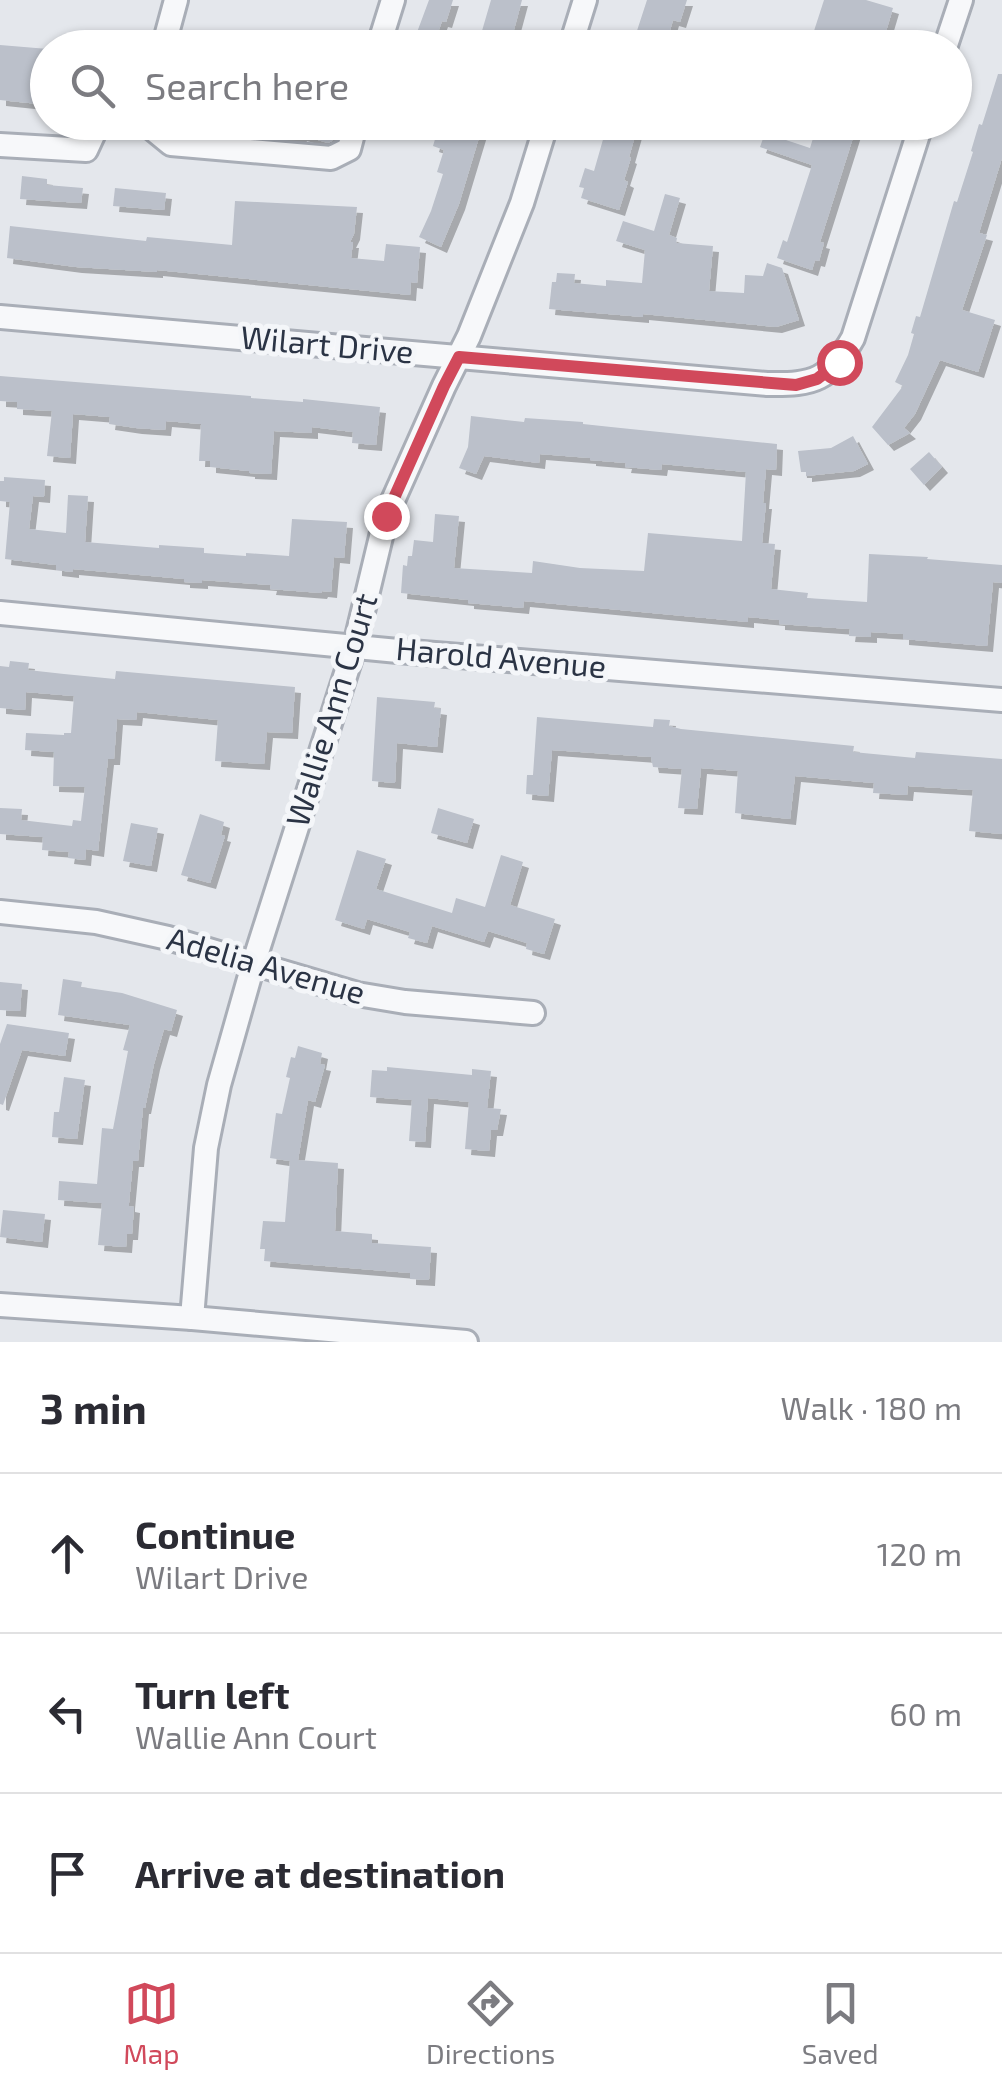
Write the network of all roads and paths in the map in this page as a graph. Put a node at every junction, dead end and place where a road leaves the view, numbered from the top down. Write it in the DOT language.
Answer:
graph roads {
  1 [pos="176,0"];
  2 [pos="393,0"];
  3 [pos="585,0"];
  4 [pos="960,0"];
  5 [pos="168,30"];
  6 [pos="384,30"];
  7 [pos="576,30"];
  8 [pos="951,30"];
  9 [pos="91,140"];
  10 [pos="166,140"];
  11 [pos="351,140"];
  12 [pos="541,140"];
  13 [pos="916,140"];
  14 [pos="0,144"];
  15 [pos="0,316"];
  16 [pos="459,357"];
  17 [pos="0,614"];
  18 [pos="355,646"];
  19 [pos="1002,700"];
  20 [pos="0,912"];
  21 [pos="253,965"];
  22 [pos="533,1013"];
  23 [pos="0,1305"];
  24 [pos="192,1318"];
  25 [pos="466,1342"];
  1 -- 5 [label="street"];
  2 -- 6 [label="street"];
  3 -- 7 [label="street"];
  4 -- 8 [label="street"];
  9 -- 14 [label="street"];
  10 -- 11 [label="street"];
  12 -- 16 [label="street, Wallie Ann Court"];
  13 -- 16 [label="street, Wilart Drive"];
  15 -- 16 [label="street, Wilart Drive"];
  16 -- 18 [label="street, Wallie Ann Court"];
  17 -- 18 [label="street, Harold Avenue"];
  18 -- 19 [label="street, Harold Avenue"];
  18 -- 21 [label="street, Wallie Ann Court"];
  20 -- 21 [label="street, Adelia Avenue"];
  21 -- 22 [label="street, Adelia Avenue"];
  21 -- 24 [label="street, Wallie Ann Court"];
  23 -- 24 [label="street"];
  24 -- 25 [label="street"];
}
